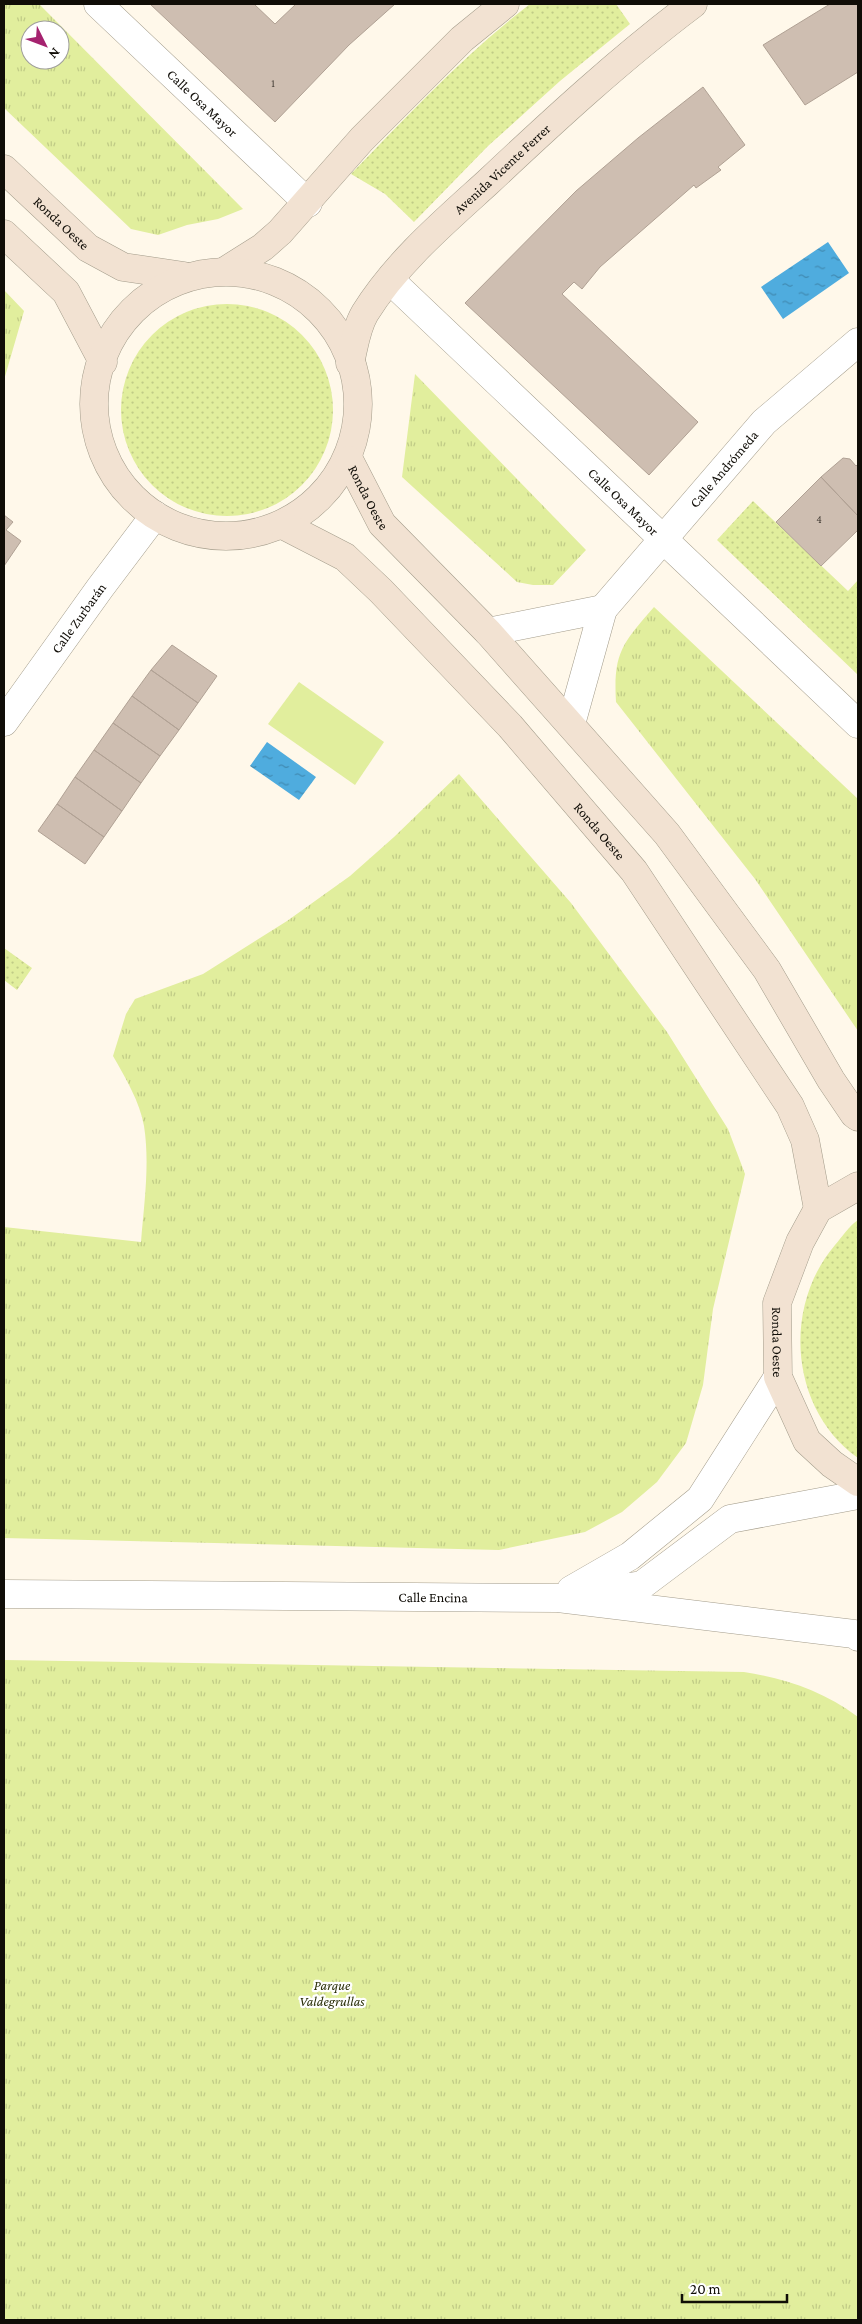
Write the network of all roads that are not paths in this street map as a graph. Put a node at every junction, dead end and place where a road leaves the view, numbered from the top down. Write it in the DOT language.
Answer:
graph roads {
  1 [pos="98,4"];
  2 [pos="505,4"];
  3 [pos="693,4"];
  4 [pos="4,169"];
  5 [pos="308,203"];
  6 [pos="4,234"];
  7 [pos="226,271"];
  8 [pos="184,276"];
  9 [pos="390,280"];
  10 [pos="858,342"];
  11 [pos="103,362"];
  12 [pos="350,363"];
  13 [pos="349,460"];
  14 [pos="155,515"];
  15 [pos="283,525"];
  16 [pos="663,538"];
  17 [pos="603,609"];
  18 [pos="488,632"];
  19 [pos="4,722"];
  20 [pos="571,724"];
  21 [pos="858,724"];
  22 [pos="858,1117"];
  23 [pos="858,1186"];
  24 [pos="818,1209"];
  25 [pos="778,1377"];
  26 [pos="858,1482"];
  27 [pos="858,1495"];
  28 [pos="4,1594"];
  29 [pos="558,1598"];
  30 [pos="858,1637"];
  1 -- 5 [label="street, Calle Osa Mayor"];
  2 -- 5 [label="main road"];
  3 -- 9 [label="main road, Avenida Vicente Ferrer"];
  4 -- 8 [label="main road, Ronda Oeste"];
  5 -- 7 [label="main road"];
  6 -- 11 [label="main road"];
  7 -- 8 [label="main road"];
  7 -- 12 [label="main road"];
  8 -- 11 [label="main road"];
  9 -- 12 [label="main road, Avenida Vicente Ferrer"];
  9 -- 16 [label="street, Calle Osa Mayor"];
  10 -- 16 [label="street, Calle Andrómeda"];
  11 -- 14 [label="main road"];
  12 -- 13 [label="main road"];
  13 -- 15 [label="main road"];
  13 -- 18 [label="main road, Ronda Oeste"];
  14 -- 15 [label="main road"];
  14 -- 19 [label="street, Calle Zurbarán"];
  15 -- 24 [label="main road, Ronda Oeste"];
  16 -- 17 [label="street, Calle Andrómeda"];
  16 -- 21 [label="street, Calle Osa Mayor"];
  17 -- 18 [label="street"];
  17 -- 20 [label="street, Calle Andrómeda"];
  18 -- 20 [label="main road, Ronda Oeste"];
  20 -- 22 [label="main road, Ronda Oeste"];
  23 -- 24 [label="main road"];
  24 -- 25 [label="main road, Ronda Oeste"];
  25 -- 26 [label="main road, Ronda Oeste"];
  25 -- 29 [label="street"];
  27 -- 29 [label="street"];
  28 -- 29 [label="street, Calle Encina"];
  29 -- 30 [label="street, Calle Encina"];
}
